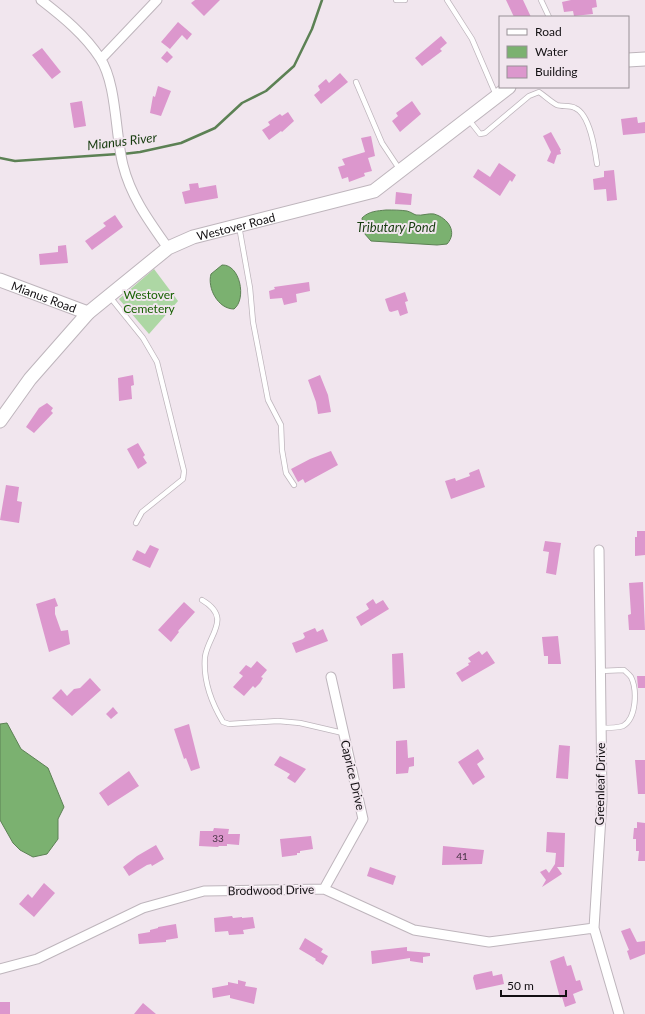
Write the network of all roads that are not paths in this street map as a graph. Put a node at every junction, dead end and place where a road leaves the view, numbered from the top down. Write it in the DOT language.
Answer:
graph roads {
  1 [pos="41,0"];
  2 [pos="157,0"];
  3 [pos="396,0"];
  4 [pos="405,0"];
  5 [pos="447,0"];
  6 [pos="541,0"];
  7 [pos="549,16"];
  8 [pos="101,59"];
  9 [pos="645,59"];
  10 [pos="629,60"];
  11 [pos="356,82"];
  12 [pos="508,88"];
  13 [pos="497,96"];
  14 [pos="468,119"];
  15 [pos="597,164"];
  16 [pos="400,171"];
  17 [pos="239,226"];
  18 [pos="168,248"];
  19 [pos="0,280"];
  20 [pos="109,295"];
  21 [pos="88,313"];
  22 [pos="5,408"];
  23 [pos="0,421"];
  24 [pos="294,485"];
  25 [pos="136,523"];
  26 [pos="599,550"];
  27 [pos="202,600"];
  28 [pos="600,671"];
  29 [pos="331,677"];
  30 [pos="601,728"];
  31 [pos="343,732"];
  32 [pos="324,889"];
  33 [pos="594,928"];
  34 [pos="0,969"];
  35 [pos="619,1014"];
  1 -- 8 [label="street"];
  2 -- 8 [label="street"];
  3 -- 4 [label="lane"];
  5 -- 13 [label="lane"];
  6 -- 7 [label="lane"];
  8 -- 18 [label="street"];
  9 -- 10 [label="street"];
  11 -- 16 [label="lane"];
  12 -- 13 [label="street, Westover Road"];
  13 -- 14 [label="street, Westover Road"];
  14 -- 15 [label="lane"];
  14 -- 16 [label="street, Westover Road"];
  16 -- 17 [label="street, Westover Road"];
  17 -- 18 [label="street, Westover Road"];
  17 -- 24 [label="lane"];
  18 -- 20 [label="street, Westover Road"];
  19 -- 21 [label="street, Mianus Road"];
  20 -- 21 [label="street, Westover Road"];
  20 -- 25 [label="lane"];
  21 -- 22 [label="street, Westover Road"];
  22 -- 23 [label="street, Westover Road"];
  26 -- 28 [label="street, Greenleaf Drive"];
  27 -- 31 [label="lane"];
  28 -- 30 [label="street, Greenleaf Drive"];
  28 -- 30 [label="lane"];
  29 -- 31 [label="street, Caprice Drive"];
  30 -- 33 [label="street, Greenleaf Drive"];
  31 -- 32 [label="street, Caprice Drive"];
  32 -- 33 [label="street, Brodwood Drive"];
  32 -- 34 [label="street, Brodwood Drive"];
  33 -- 35 [label="street, Greenleaf Drive"];
}
